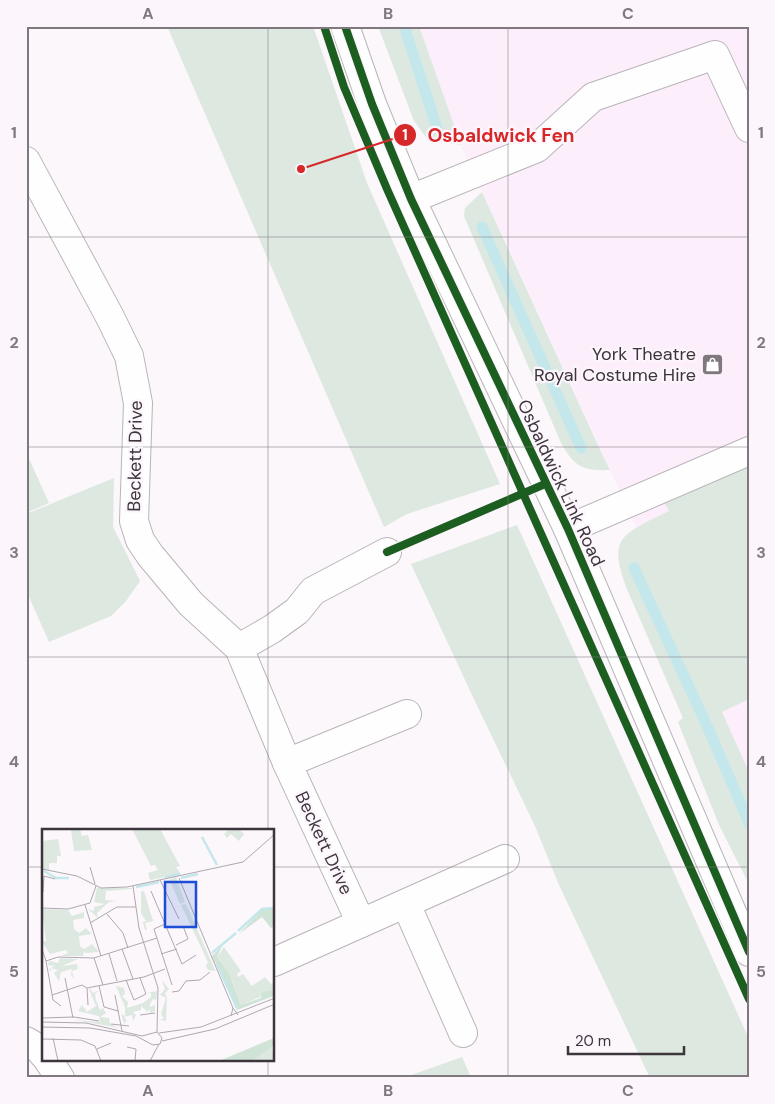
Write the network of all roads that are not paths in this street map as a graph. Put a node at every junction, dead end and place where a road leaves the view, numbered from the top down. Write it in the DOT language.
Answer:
graph roads {
  1 [pos="346,26"];
  2 [pos="749,128"];
  3 [pos="26,161"];
  4 [pos="411,199"];
  5 [pos="749,451"];
  6 [pos="568,529"];
  7 [pos="387,552"];
  8 [pos="239,648"];
  9 [pos="407,714"];
  10 [pos="287,763"];
  11 [pos="505,859"];
  12 [pos="406,904"];
  13 [pos="361,923"];
  14 [pos="749,952"];
  15 [pos="275,962"];
  16 [pos="463,1033"];
  17 [pos="26,1041"];
  18 [pos="42,1053"];
  19 [pos="49,1062"];
  20 [pos="60,1078"];
  1 -- 4 [label="street, Osbaldwick Link Road"];
  2 -- 4 [label="street"];
  3 -- 8 [label="street, Beckett Drive"];
  4 -- 6 [label="street, Osbaldwick Link Road"];
  5 -- 6 [label="street"];
  6 -- 14 [label="street, Osbaldwick Link Road"];
  7 -- 8 [label="street"];
  8 -- 10 [label="street, Beckett Drive"];
  9 -- 10 [label="street"];
  10 -- 13 [label="street, Beckett Drive"];
  11 -- 12 [label="street"];
  12 -- 13 [label="street"];
  12 -- 16 [label="street"];
  13 -- 15 [label="street"];
  17 -- 18 [label="street"];
  19 -- 20 [label="street"];
}
